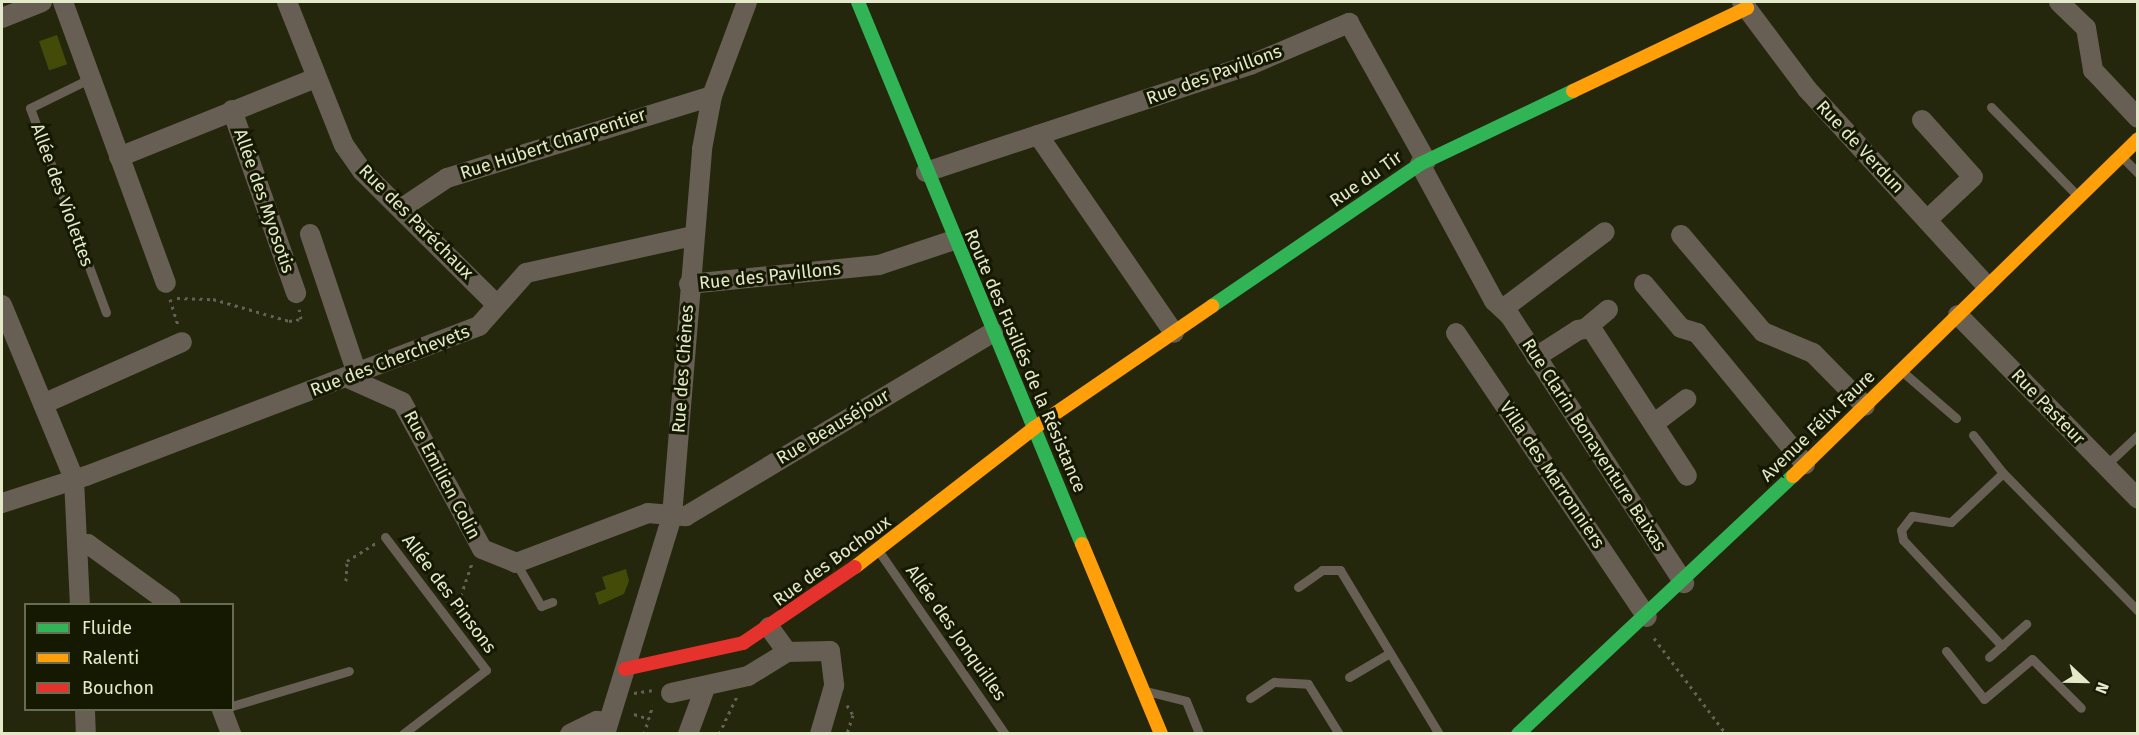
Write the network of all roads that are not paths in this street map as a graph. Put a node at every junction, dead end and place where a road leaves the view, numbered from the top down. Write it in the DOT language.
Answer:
graph roads {
  1 [pos="42,2"];
  2 [pos="63,2"];
  3 [pos="287,2"];
  4 [pos="747,2"];
  5 [pos="858,2"];
  6 [pos="2059,2"];
  7 [pos="1744,5"];
  8 [pos="2,18"];
  9 [pos="91,78"];
  10 [pos="316,78"];
  11 [pos="712,96"];
  12 [pos="1991,107"];
  13 [pos="232,110"];
  14 [pos="2138,118"];
  15 [pos="1922,120"];
  16 [pos="1038,135"];
  17 [pos="2138,139"];
  18 [pos="2121,155"];
  19 [pos="119,157"];
  20 [pos="1423,163"];
  21 [pos="926,172"];
  22 [pos="2138,173"];
  23 [pos="2079,196"];
  24 [pos="402,208"];
  25 [pos="1927,220"];
  26 [pos="1605,232"];
  27 [pos="310,234"];
  28 [pos="1681,235"];
  29 [pos="693,236"];
  30 [pos="954,240"];
  31 [pos="689,284"];
  32 [pos="1644,285"];
  33 [pos="1986,285"];
  34 [pos="168,290"];
  35 [pos="296,293"];
  36 [pos="2,304"];
  37 [pos="497,305"];
  38 [pos="1504,308"];
  39 [pos="1608,310"];
  40 [pos="106,312"];
  41 [pos="1958,315"];
  42 [pos="1585,329"];
  43 [pos="993,332"];
  44 [pos="1174,333"];
  45 [pos="1456,333"];
  46 [pos="182,342"];
  47 [pos="1536,357"];
  48 [pos="1901,370"];
  49 [pos="353,376"];
  50 [pos="1686,399"];
  51 [pos="43,404"];
  52 [pos="1865,405"];
  53 [pos="1956,418"];
  54 [pos="1656,422"];
  55 [pos="1034,428"];
  56 [pos="1973,435"];
  57 [pos="2138,435"];
  58 [pos="1805,464"];
  59 [pos="2105,466"];
  60 [pos="2003,473"];
  61 [pos="1687,476"];
  62 [pos="74,479"];
  63 [pos="2138,499"];
  64 [pos="2,503"];
  65 [pos="672,516"];
  66 [pos="385,537"];
  67 [pos="79,544"];
  68 [pos="879,551"];
  69 [pos="516,563"];
  70 [pos="1684,583"];
  71 [pos="1298,587"];
  72 [pos="552,602"];
  73 [pos="80,603"];
  74 [pos="170,603"];
  75 [pos="2138,611"];
  76 [pos="1644,620"];
  77 [pos="2026,624"];
  78 [pos="770,627"];
  79 [pos="2002,646"];
  80 [pos="1946,651"];
  81 [pos="787,652"];
  82 [pos="1388,654"];
  83 [pos="1989,657"];
  84 [pos="625,669"];
  85 [pos="349,670"];
  86 [pos="1349,677"];
  87 [pos="705,688"];
  88 [pos="1143,691"];
  89 [pos="671,693"];
  90 [pos="1250,698"];
  91 [pos="234,705"];
  92 [pos="2082,708"];
  93 [pos="85,711"];
  94 [pos="222,711"];
  95 [pos="607,728"];
  96 [pos="86,734"];
  97 [pos="231,734"];
  98 [pos="403,734"];
  99 [pos="570,734"];
  100 [pos="688,734"];
  101 [pos="820,734"];
  102 [pos="1005,734"];
  103 [pos="1161,734"];
  104 [pos="1199,734"];
  105 [pos="1339,734"];
  106 [pos="1439,734"];
  107 [pos="1518,734"];
  1 -- 8 [label="street"];
  2 -- 9 [label="street"];
  3 -- 10 [label="street, Rue des Paréchaux"];
  4 -- 11 [label="street, Rue des Chênes"];
  5 -- 21 [label="street, Route des Fusillés de la Résistance"];
  6 -- 14 [label="street"];
  7 -- 20 [label="street, Rue du Tir"];
  7 -- 25 [label="street, Rue de Verdun"];
  9 -- 19 [label="street"];
  9 -- 40 [label="lane, Allée des Violettes"];
  10 -- 13 [label="street, Allée des Myosotis"];
  10 -- 24 [label="street, Rue des Paréchaux"];
  11 -- 24 [label="street, Rue Hubert Charpentier"];
  11 -- 29 [label="street, Rue des Chênes"];
  12 -- 23 [label="lane"];
  13 -- 19 [label="street, Allée des Myosotis"];
  13 -- 35 [label="street, Allée des Myosotis"];
  15 -- 25 [label="street"];
  16 -- 20 [label="street, Rue des Pavillons"];
  16 -- 21 [label="street, Rue des Pavillons"];
  16 -- 44 [label="street"];
  17 -- 18 [label="street, Avenue Félix Faure"];
  18 -- 22 [label="lane"];
  18 -- 23 [label="street, Avenue Félix Faure"];
  19 -- 34 [label="street"];
  20 -- 38 [label="street, Rue Clarin Bonaventure Baixas"];
  20 -- 44 [label="street, Rue du Tir"];
  21 -- 30 [label="street, Route des Fusillés de la Résistance"];
  23 -- 33 [label="street, Avenue Félix Faure"];
  24 -- 37 [label="street, Rue des Paréchaux"];
  25 -- 33 [label="street, Rue de Verdun"];
  26 -- 38 [label="street"];
  27 -- 49 [label="street"];
  28 -- 52 [label="street"];
  29 -- 31 [label="street, Rue des Chênes"];
  29 -- 37 [label="street, Rue des Cherchevets"];
  30 -- 31 [label="street, Rue des Pavillons"];
  30 -- 43 [label="street, Route des Fusillés de la Résistance"];
  31 -- 65 [label="street, Rue des Chênes"];
  32 -- 58 [label="street"];
  33 -- 41 [label="street, Avenue Félix Faure"];
  36 -- 51 [label="street"];
  37 -- 49 [label="street, Rue des Cherchevets"];
  38 -- 47 [label="street, Rue Clarin Bonaventure Baixas"];
  39 -- 42 [label="street"];
  41 -- 48 [label="street, Avenue Félix Faure"];
  41 -- 59 [label="street, Rue Pasteur"];
  42 -- 47 [label="street"];
  42 -- 54 [label="street"];
  43 -- 55 [label="street, Route des Fusillés de la Résistance"];
  43 -- 65 [label="street, Rue Beauséjour"];
  44 -- 55 [label="street, Rue du Tir"];
  45 -- 76 [label="street, Villa des Marronniers"];
  46 -- 51 [label="street"];
  47 -- 70 [label="street, Rue Clarin Bonaventure Baixas"];
  48 -- 52 [label="street, Avenue Félix Faure"];
  48 -- 53 [label="lane"];
  49 -- 62 [label="street, Rue des Cherchevets"];
  49 -- 69 [label="street, Rue Emilien Colin"];
  50 -- 54 [label="street"];
  51 -- 62 [label="street"];
  52 -- 58 [label="street, Avenue Félix Faure"];
  54 -- 61 [label="street"];
  55 -- 68 [label="street, Rue des Bochoux"];
  55 -- 88 [label="street, Route des Fusillés de la Résistance"];
  56 -- 60 [label="lane"];
  57 -- 59 [label="lane"];
  58 -- 70 [label="street, Avenue Félix Faure"];
  59 -- 63 [label="street, Rue Pasteur"];
  60 -- 75 [label="lane"];
  60 -- 79 [label="lane"];
  62 -- 64 [label="street, Rue des Cherchevets"];
  62 -- 67 [label="street"];
  65 -- 69 [label="street"];
  65 -- 84 [label="street, Rue des Chênes"];
  66 -- 98 [label="lane, Allée des Pinsons"];
  67 -- 73 [label="street"];
  67 -- 74 [label="street"];
  68 -- 78 [label="street, Rue des Bochoux"];
  68 -- 102 [label="lane, Allée des Jonquilles"];
  69 -- 72 [label="lane"];
  70 -- 76 [label="street, Avenue Félix Faure"];
  71 -- 82 [label="lane"];
  76 -- 107 [label="street, Avenue Félix Faure"];
  77 -- 79 [label="lane"];
  78 -- 81 [label="street"];
  78 -- 84 [label="street, Rue des Bochoux"];
  79 -- 83 [label="lane"];
  80 -- 92 [label="lane"];
  81 -- 87 [label="street"];
  81 -- 101 [label="street"];
  82 -- 86 [label="lane"];
  82 -- 106 [label="lane"];
  84 -- 95 [label="street, Rue des Chênes"];
  85 -- 91 [label="lane"];
  87 -- 89 [label="street"];
  87 -- 100 [label="street"];
  88 -- 103 [label="street, Route des Fusillés de la Résistance"];
  88 -- 104 [label="lane"];
  90 -- 105 [label="lane"];
  93 -- 96 [label="street"];
  94 -- 97 [label="street"];
  95 -- 99 [label="street"];
}
